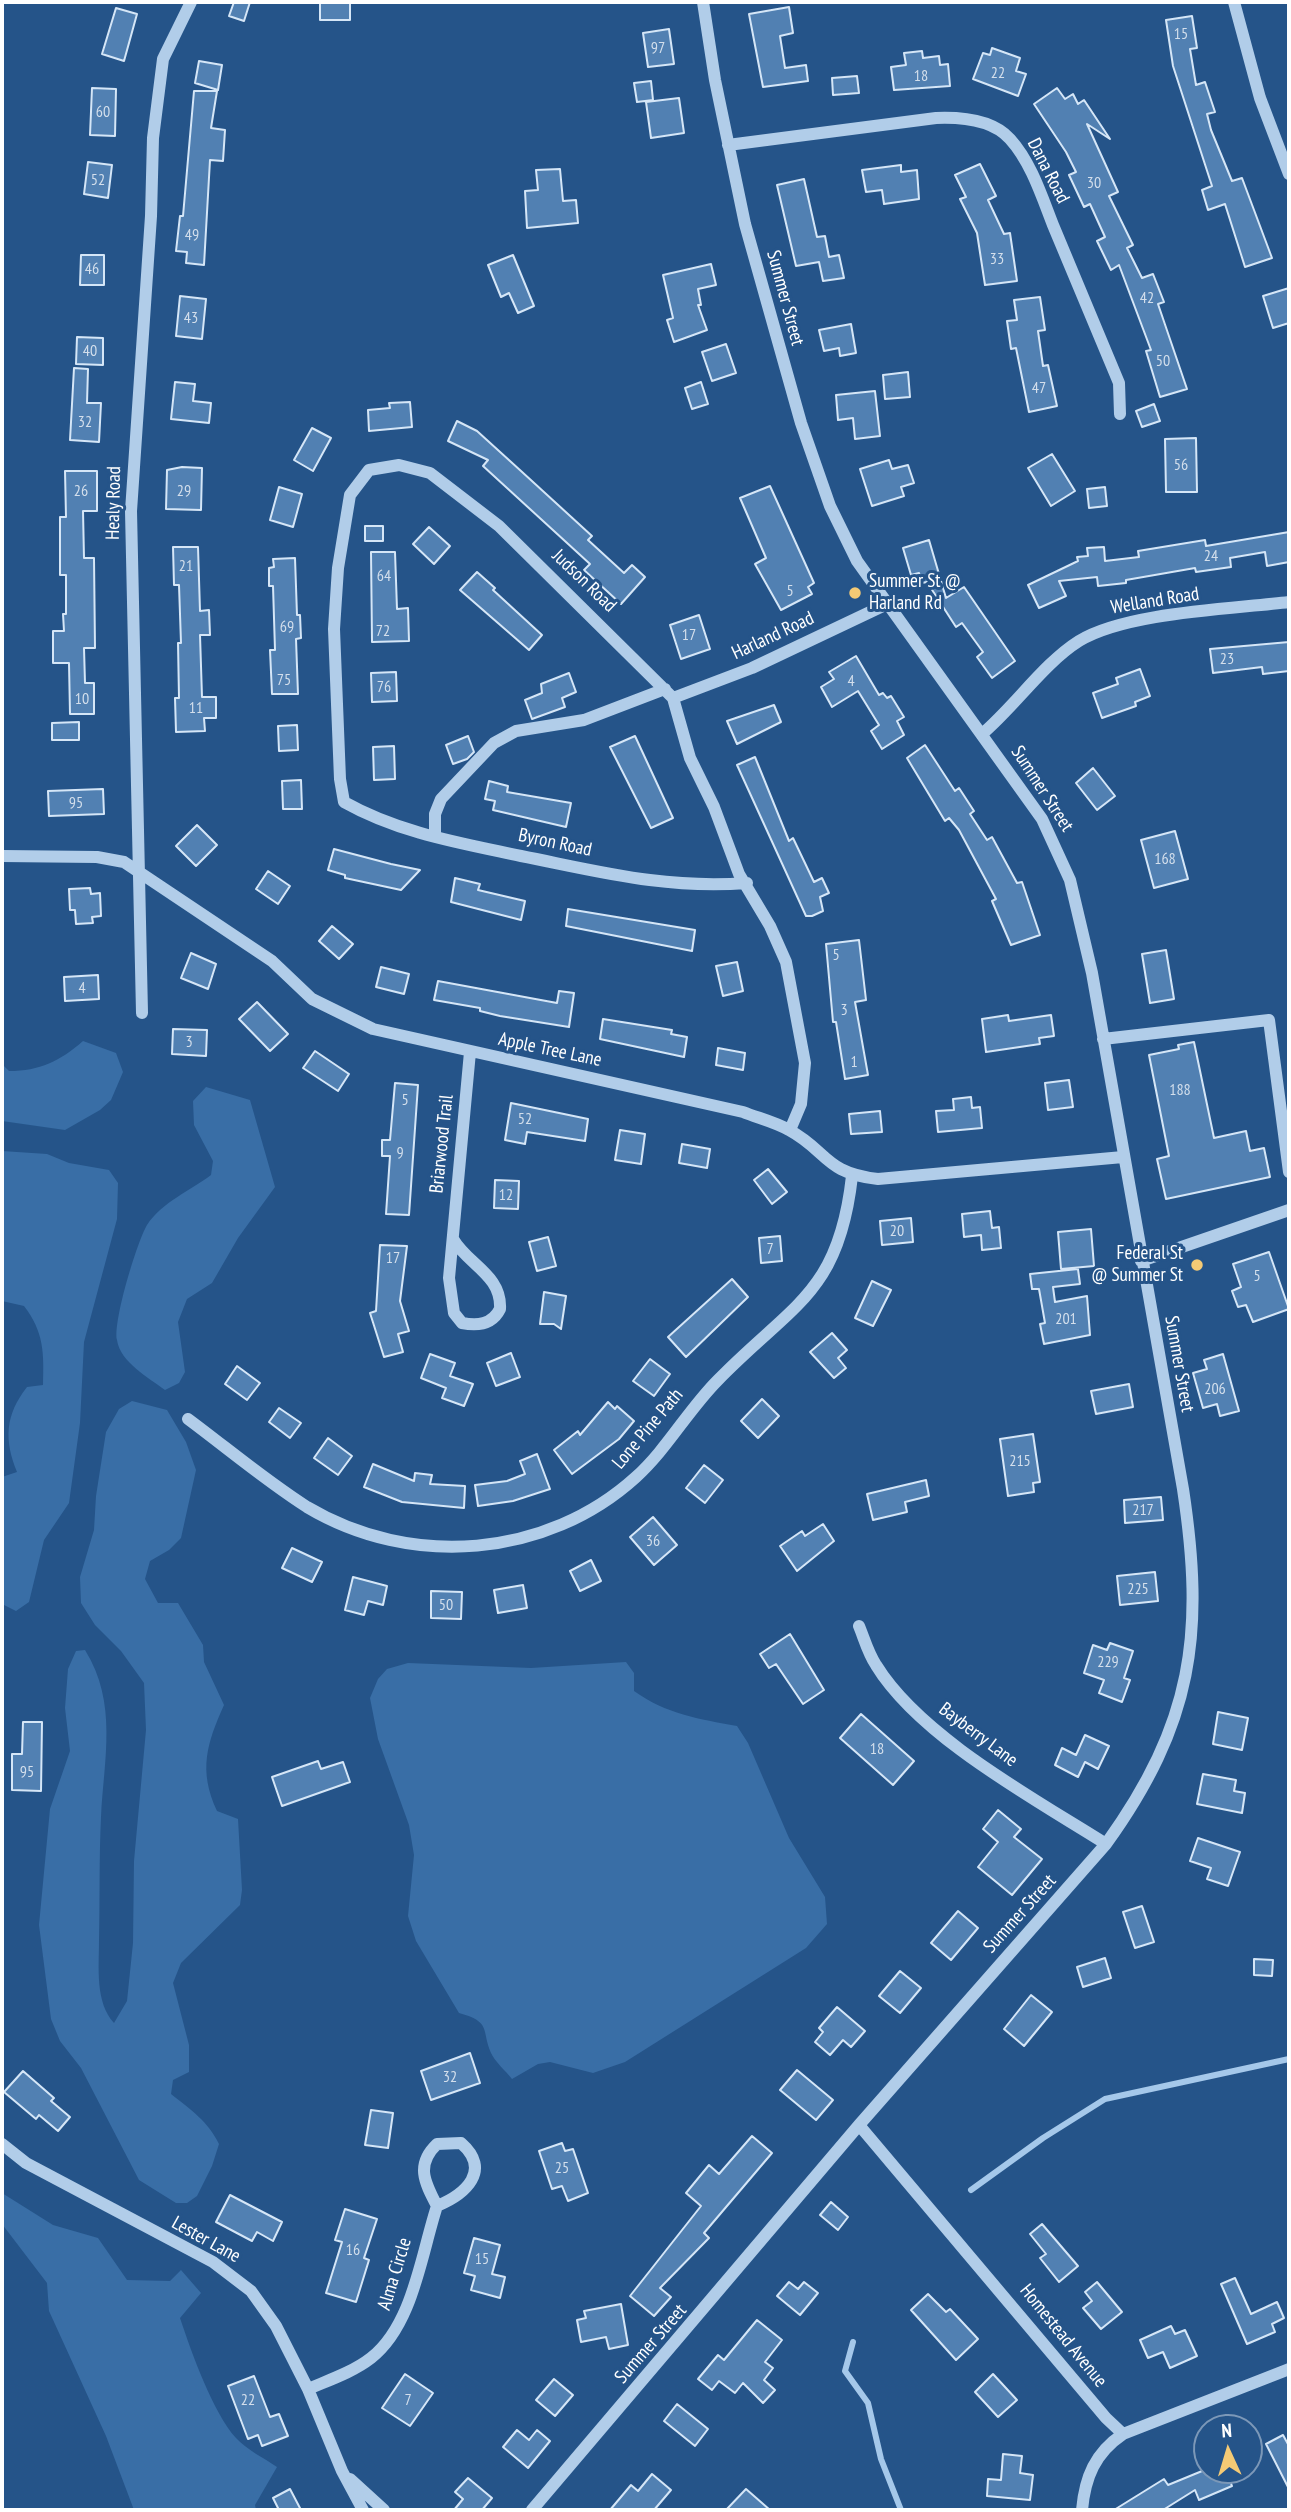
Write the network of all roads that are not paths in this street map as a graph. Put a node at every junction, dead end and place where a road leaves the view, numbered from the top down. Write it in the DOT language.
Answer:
graph roads {
  1 [pos="191,2"];
  2 [pos="703,2"];
  3 [pos="1234,2"];
  4 [pos="727,145"];
  5 [pos="1289,174"];
  6 [pos="1120,414"];
  7 [pos="1289,602"];
  8 [pos="887,604"];
  9 [pos="669,693"];
  10 [pos="982,734"];
  11 [pos="360,811"];
  12 [pos="435,836"];
  13 [pos="2,856"];
  14 [pos="141,874"];
  15 [pos="747,883"];
  16 [pos="142,1013"];
  17 [pos="1103,1039"];
  18 [pos="470,1052"];
  19 [pos="790,1130"];
  20 [pos="1123,1157"];
  21 [pos="1289,1172"];
  22 [pos="852,1176"];
  23 [pos="1289,1210"];
  24 [pos="453,1239"];
  25 [pos="1141,1261"];
  26 [pos="188,1419"];
  27 [pos="859,1626"];
  28 [pos="1106,1844"];
  29 [pos="859,2125"];
  30 [pos="2,2144"];
  31 [pos="437,2206"];
  32 [pos="1289,2369"];
  33 [pos="308,2389"];
  34 [pos="1123,2434"];
  35 [pos="342,2471"];
  36 [pos="363,2510"];
  37 [pos="384,2510"];
  38 [pos="532,2510"];
  39 [pos="1082,2510"];
  1 -- 14 [label="street, Healy Road"];
  2 -- 4 [label="street, Summer Street"];
  3 -- 5 [label="street"];
  4 -- 6 [label="street, Dana Road"];
  4 -- 8 [label="street, Summer Street"];
  7 -- 10 [label="street, Welland Road"];
  8 -- 9 [label="street, Harland Road"];
  8 -- 10 [label="street, Summer Street"];
  9 -- 11 [label="street, Judson Road"];
  9 -- 12 [label="street, Harland Road"];
  9 -- 15 [label="street, Judson Road"];
  10 -- 17 [label="street, Summer Street"];
  11 -- 12 [label="street, Byron Road"];
  12 -- 15 [label="street, Byron Road"];
  13 -- 14 [label="street, Apple Tree Lane"];
  14 -- 16 [label="street, Healy Road"];
  14 -- 18 [label="street, Apple Tree Lane"];
  15 -- 19 [label="street, Judson Road"];
  17 -- 20 [label="street, Summer Street"];
  17 -- 21 [label="street"];
  18 -- 19 [label="street, Apple Tree Lane"];
  18 -- 24 [label="street, Briarwood Trail"];
  19 -- 22 [label="street, Apple Tree Lane"];
  20 -- 22 [label="street, Apple Tree Lane"];
  20 -- 25 [label="street, Summer Street"];
  22 -- 26 [label="street, Lone Pine Path"];
  23 -- 25 [label="street"];
  24 -- 24 [label="street, Briarwood Trail"];
  25 -- 28 [label="street, Summer Street"];
  27 -- 28 [label="street, Bayberry Lane"];
  28 -- 29 [label="street, Summer Street"];
  29 -- 34 [label="street, Homestead Avenue"];
  29 -- 38 [label="street, Summer Street"];
  30 -- 33 [label="street, Lester Lane"];
  31 -- 31 [label="street"];
  31 -- 33 [label="street, Alma Circle"];
  32 -- 34 [label="street"];
  33 -- 35 [label="street, Lester Lane"];
  34 -- 39 [label="street"];
  35 -- 36 [label="street, Lester Lane"];
  35 -- 37 [label="street, Lester Lane"];
}
